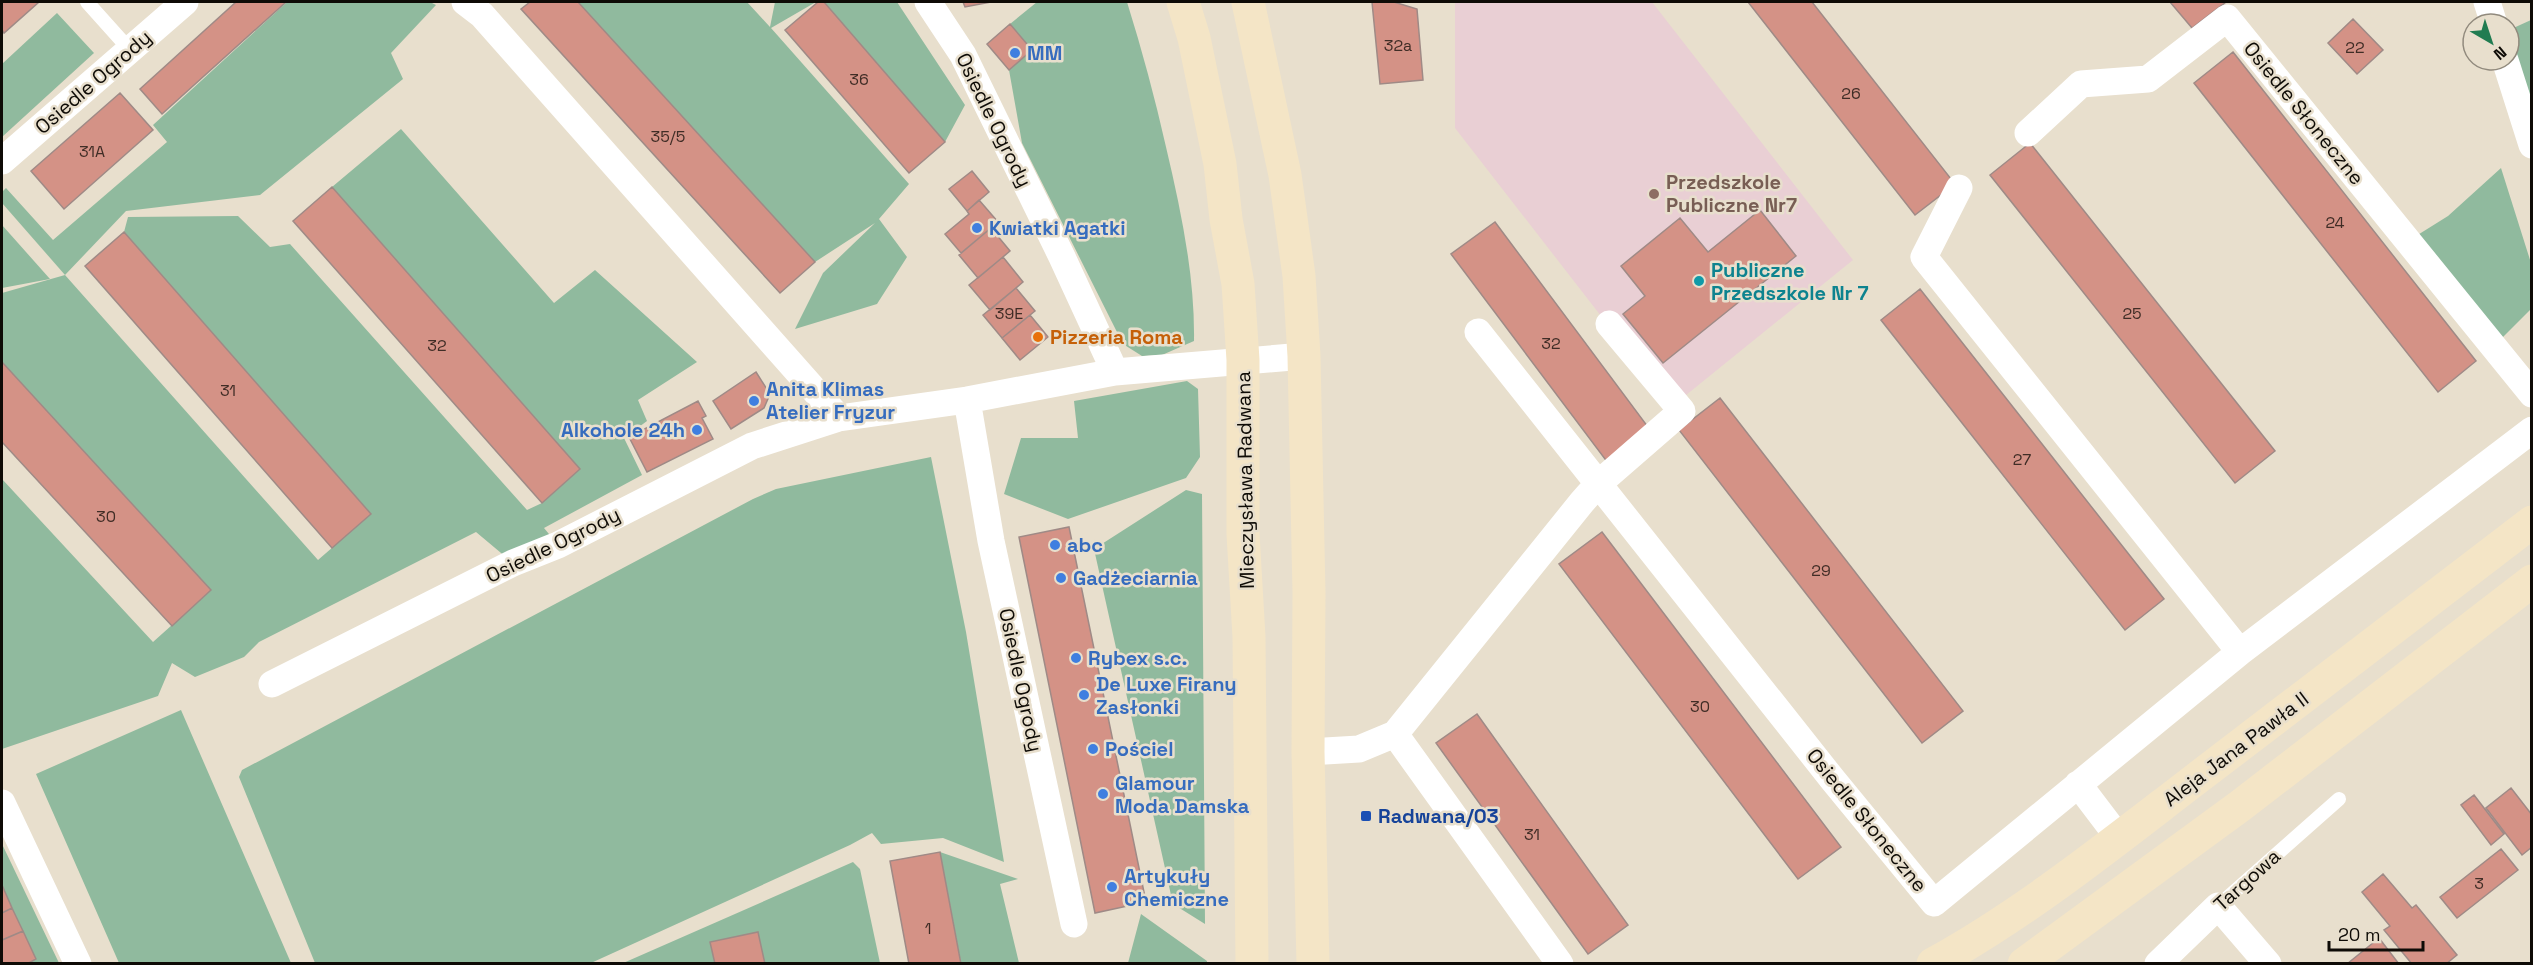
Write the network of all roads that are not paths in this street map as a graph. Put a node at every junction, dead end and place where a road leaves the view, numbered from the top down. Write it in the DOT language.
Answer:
graph roads {
  1 [pos="87,2"];
  2 [pos="185,2"];
  3 [pos="465,2"];
  4 [pos="928,2"];
  5 [pos="1183,2"];
  6 [pos="1248,2"];
  7 [pos="2235,10"];
  8 [pos="130,50"];
  9 [pos="2509,72"];
  10 [pos="2028,134"];
  11 [pos="2532,145"];
  12 [pos="2,161"];
  13 [pos="1959,188"];
  14 [pos="1609,324"];
  15 [pos="1478,332"];
  16 [pos="1304,356"];
  17 [pos="1243,360"];
  18 [pos="1115,372"];
  19 [pos="2532,394"];
  20 [pos="967,400"];
  21 [pos="839,418"];
  22 [pos="2532,430"];
  23 [pos="1598,484"];
  24 [pos="2532,522"];
  25 [pos="2531,582"];
  26 [pos="2240,652"];
  27 [pos="272,684"];
  28 [pos="1395,734"];
  29 [pos="1308,752"];
  30 [pos="2078,784"];
  31 [pos="2339,799"];
  32 [pos="2,803"];
  33 [pos="2119,838"];
  34 [pos="2218,906"];
  35 [pos="1074,924"];
  36 [pos="78,963"];
  37 [pos="1252,963"];
  38 [pos="1313,963"];
  39 [pos="1560,963"];
  40 [pos="1933,963"];
  41 [pos="2024,963"];
  42 [pos="2158,963"];
  43 [pos="2268,963"];
  1 -- 8 [label="lane"];
  2 -- 8 [label="street, Osiedle Ogrody"];
  3 -- 21 [label="street"];
  4 -- 18 [label="street, Osiedle Ogrody"];
  5 -- 17 [label="main road, Mieczysława Radwana"];
  6 -- 16 [label="main road"];
  7 -- 10 [label="street, Osiedle Słoneczne"];
  7 -- 19 [label="street, Osiedle Słoneczne"];
  8 -- 12 [label="street, Osiedle Ogrody"];
  9 -- 11 [label="street"];
  13 -- 26 [label="street"];
  14 -- 23 [label="street"];
  15 -- 23 [label="street, Osiedle Słoneczne"];
  16 -- 17 [label="street, Osiedle Ogrody"];
  16 -- 29 [label="main road"];
  17 -- 18 [label="street, Osiedle Ogrody"];
  17 -- 37 [label="main road, Mieczysława Radwana"];
  18 -- 20 [label="street, Osiedle Ogrody"];
  20 -- 21 [label="street, Osiedle Ogrody"];
  20 -- 35 [label="street, Osiedle Ogrody"];
  21 -- 27 [label="street, Osiedle Ogrody"];
  22 -- 26 [label="street, Osiedle Słoneczne"];
  23 -- 28 [label="street"];
  23 -- 30 [label="street, Osiedle Słoneczne"];
  24 -- 33 [label="main road, Aleja Jana Pawła II"];
  25 -- 41 [label="main road"];
  26 -- 30 [label="street, Osiedle Słoneczne"];
  28 -- 29 [label="street"];
  28 -- 39 [label="street"];
  29 -- 38 [label="main road"];
  30 -- 33 [label="street"];
  31 -- 34 [label="lane, Targowa"];
  32 -- 36 [label="street"];
  33 -- 40 [label="main road, Aleja Jana Pawła II"];
  34 -- 42 [label="street, Targowa"];
  34 -- 43 [label="street"];
}
